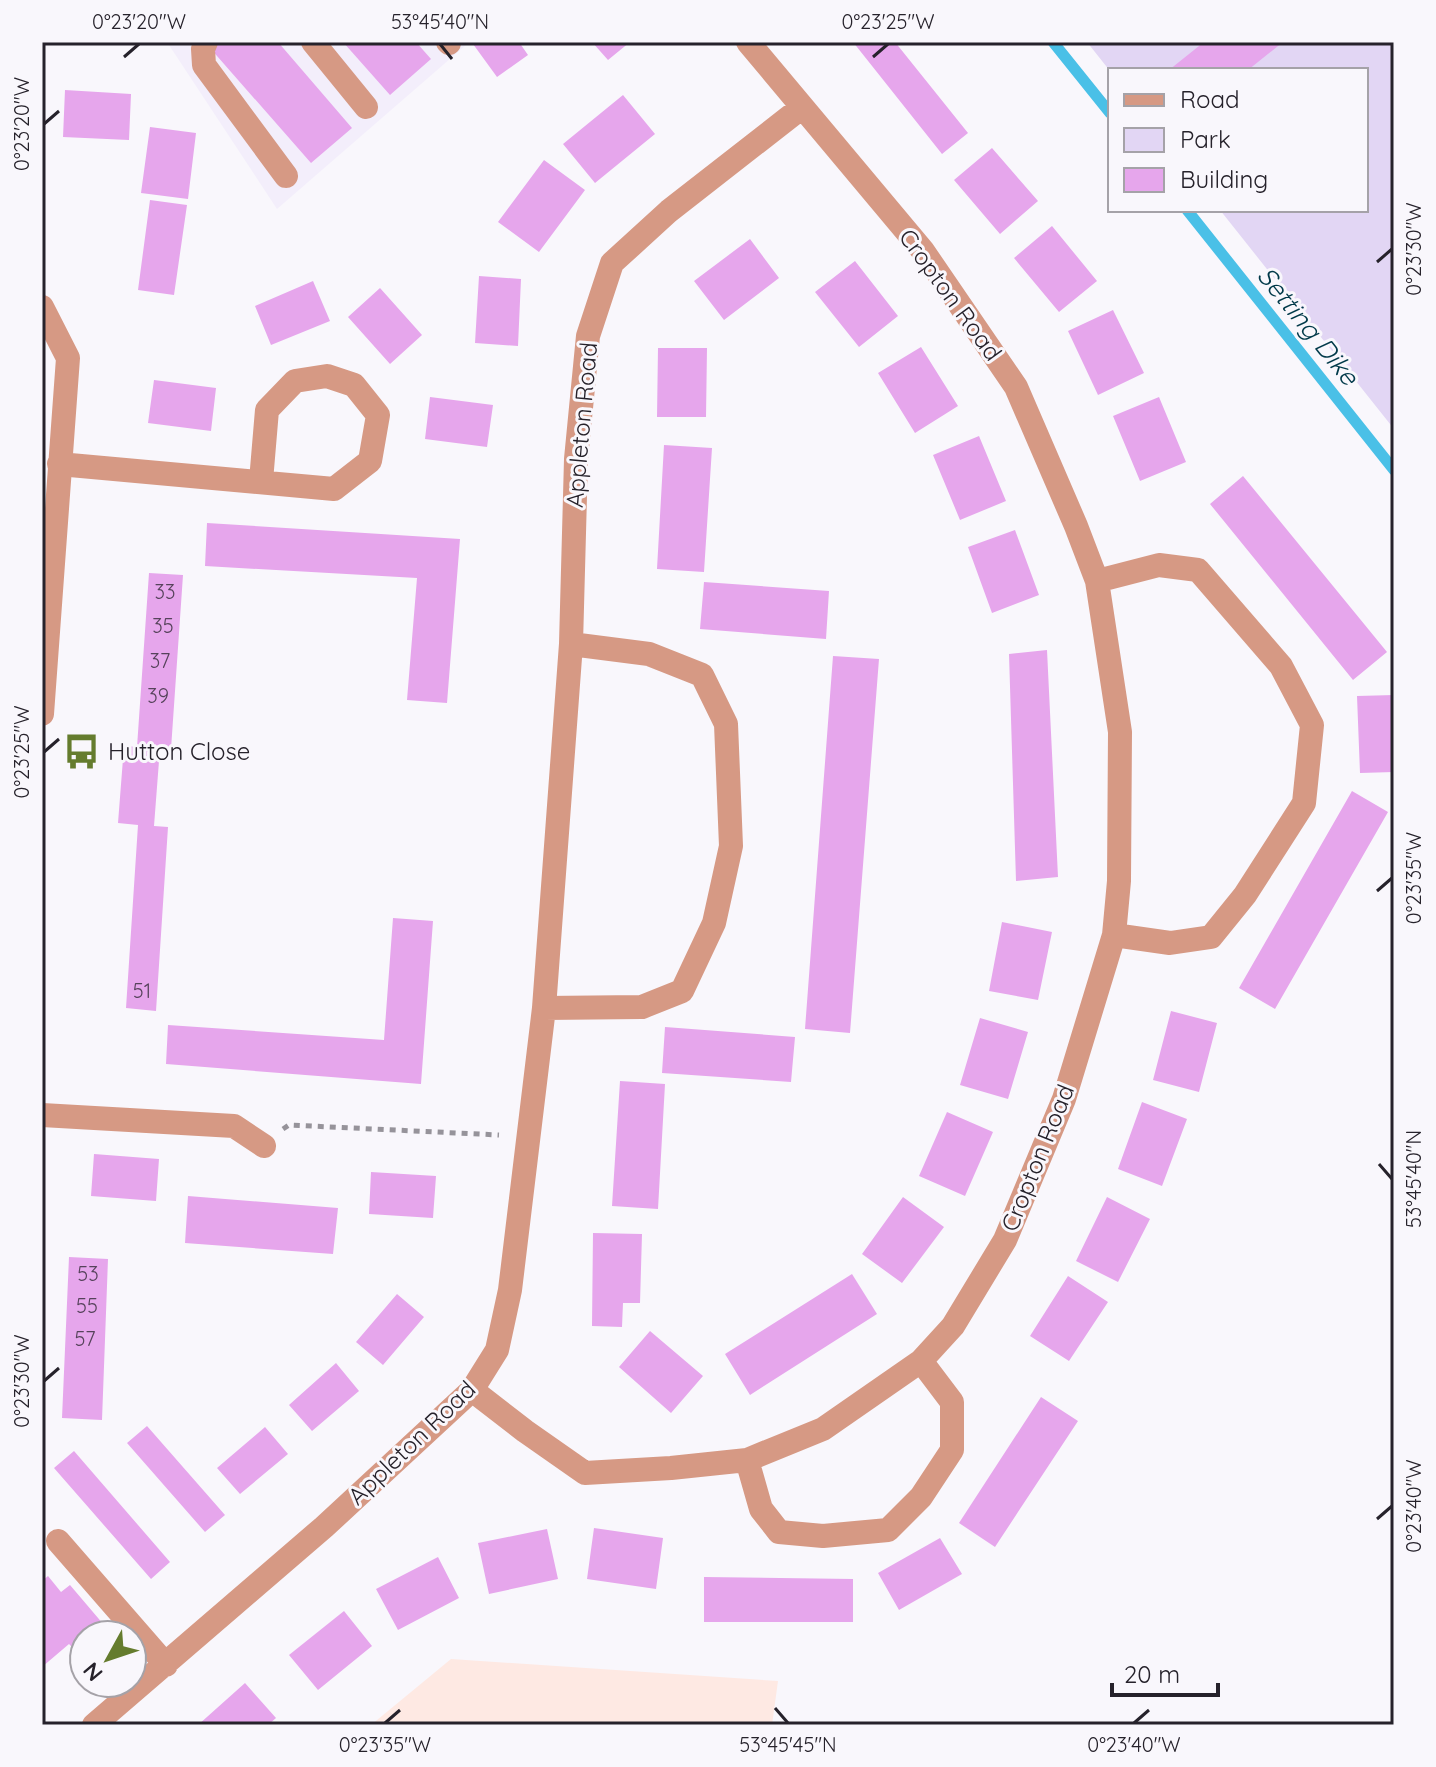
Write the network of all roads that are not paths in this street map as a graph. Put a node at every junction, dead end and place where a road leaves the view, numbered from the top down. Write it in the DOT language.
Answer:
graph roads {
  1 [pos="206,42"];
  2 [pos="313,42"];
  3 [pos="748,42"];
  4 [pos="366,107"];
  5 [pos="801,108"];
  6 [pos="286,176"];
  7 [pos="42,307"];
  8 [pos="59,464"];
  9 [pos="261,481"];
  10 [pos="1097,581"];
  11 [pos="571,644"];
  12 [pos="42,714"];
  13 [pos="1114,935"];
  14 [pos="544,1008"];
  15 [pos="42,1115"];
  16 [pos="264,1146"];
  17 [pos="921,1361"];
  18 [pos="472,1390"];
  19 [pos="747,1460"];
  20 [pos="58,1541"];
  21 [pos="166,1665"];
  22 [pos="94,1725"];
  1 -- 6 [label="street"];
  2 -- 4 [label="street"];
  3 -- 5 [label="street, Cropton Road"];
  5 -- 10 [label="street, Cropton Road"];
  5 -- 11 [label="street, Appleton Road"];
  7 -- 8 [label="street"];
  8 -- 9 [label="street"];
  8 -- 12 [label="street"];
  9 -- 9 [label="street"];
  10 -- 13 [label="street, Cropton Road"];
  10 -- 13 [label="street"];
  11 -- 14 [label="street, Appleton Road"];
  11 -- 14 [label="street"];
  13 -- 17 [label="street, Cropton Road"];
  14 -- 18 [label="street, Appleton Road"];
  15 -- 16 [label="street"];
  17 -- 19 [label="street, Cropton Road"];
  17 -- 19 [label="street"];
  18 -- 19 [label="street, Cropton Road"];
  18 -- 21 [label="street, Appleton Road"];
  20 -- 21 [label="street"];
  21 -- 22 [label="street, Appleton Road"];
}
